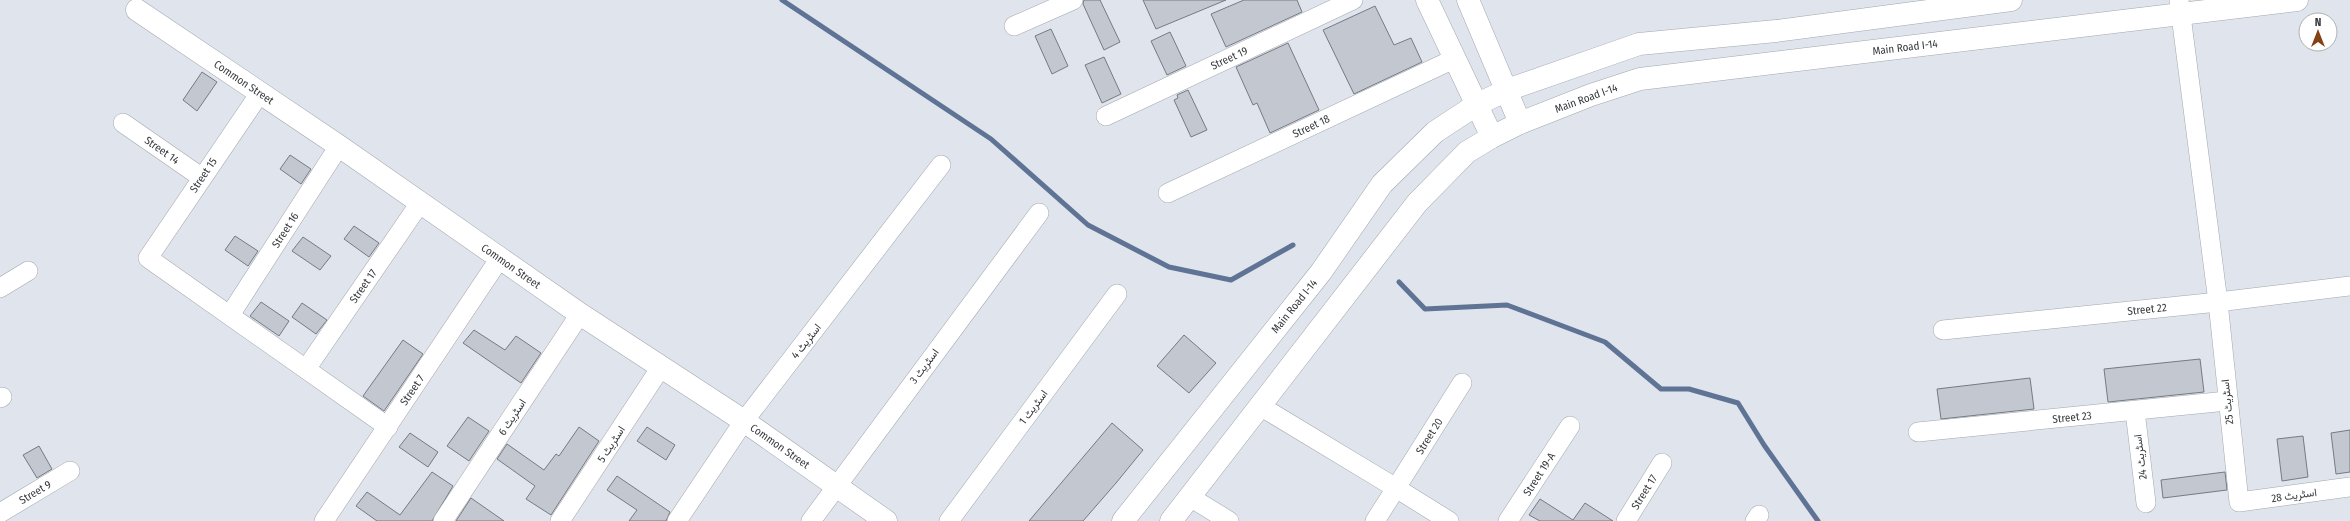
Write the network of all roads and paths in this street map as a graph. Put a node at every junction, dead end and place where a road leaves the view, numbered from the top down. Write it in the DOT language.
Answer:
graph roads {
  1 [pos="1073,0"];
  2 [pos="1353,0"];
  3 [pos="1427,0"];
  4 [pos="1468,0"];
  5 [pos="2011,0"];
  6 [pos="2297,0"];
  7 [pos="2180,7"];
  8 [pos="137,10"];
  9 [pos="1014,26"];
  10 [pos="1454,59"];
  11 [pos="1507,90"];
  12 [pos="260,93"];
  13 [pos="1476,105"];
  14 [pos="1106,116"];
  15 [pos="123,122"];
  16 [pos="1520,123"];
  17 [pos="1492,137"];
  18 [pos="339,146"];
  19 [pos="941,165"];
  20 [pos="201,177"];
  21 [pos="1168,193"];
  22 [pos="420,203"];
  23 [pos="1039,213"];
  24 [pos="500,258"];
  25 [pos="28,271"];
  26 [pos="2350,286"];
  27 [pos="0,288"];
  28 [pos="1117,294"];
  29 [pos="2218,302"];
  30 [pos="580,314"];
  31 [pos="230,315"];
  32 [pos="1943,330"];
  33 [pos="661,367"];
  34 [pos="306,369"];
  35 [pos="1462,383"];
  36 [pos="2227,401"];
  37 [pos="1260,406"];
  38 [pos="2135,410"];
  39 [pos="744,421"];
  40 [pos="1570,426"];
  41 [pos="388,427"];
  42 [pos="1918,432"];
  43 [pos="1662,463"];
  44 [pos="70,471"];
  45 [pos="836,485"];
  46 [pos="2350,487"];
  47 [pos="1396,488"];
  48 [pos="1190,497"];
  49 [pos="2239,502"];
  50 [pos="2146,503"];
  51 [pos="0,513"];
  52 [pos="324,521"];
  53 [pos="443,521"];
  54 [pos="560,521"];
  55 [pos="677,521"];
  56 [pos="811,521"];
  57 [pos="886,521"];
  58 [pos="949,521"];
  59 [pos="1123,521"];
  60 [pos="1171,521"];
  61 [pos="1229,521"];
  62 [pos="1375,521"];
  63 [pos="1449,521"];
  64 [pos="1508,521"];
  65 [pos="1626,521"];
  1 -- 9 [label="street"];
  2 -- 14 [label="street, Street 19"];
  3 -- 10 [label="main road"];
  4 -- 11 [label="main road"];
  5 -- 11 [label="main road, Main Road I-14"];
  6 -- 7 [label="main road, Main Road I-14"];
  7 -- 16 [label="main road, Main Road I-14"];
  7 -- 29 [label="street, اسٹریٹ 25"];
  8 -- 12 [label="main road, Common Street"];
  10 -- 13 [label="main road"];
  10 -- 21 [label="street, Street 18"];
  11 -- 13 [label="main road, Main Road I-14"];
  11 -- 16 [label="main road"];
  12 -- 18 [label="main road, Common Street"];
  12 -- 20 [label="street, Street 15"];
  13 -- 17 [label="main road"];
  13 -- 59 [label="main road, Main Road I-14"];
  15 -- 20 [label="street, Street 14"];
  16 -- 17 [label="main road, Main Road I-14"];
  17 -- 37 [label="main road, Main Road I-14"];
  18 -- 22 [label="main road, Common Street"];
  18 -- 31 [label="street, Street 16"];
  19 -- 39 [label="street, اسٹریٹ 4"];
  20 -- 31 [label="street, Street 15"];
  22 -- 24 [label="main road, Common Street"];
  22 -- 34 [label="street, Street 17"];
  23 -- 45 [label="street, اسٹریٹ 3"];
  24 -- 30 [label="main road, Common Street"];
  24 -- 41 [label="street, Street 7"];
  25 -- 27 [label="street"];
  26 -- 29 [label="street, Street 22"];
  28 -- 58 [label="street, اسٹریٹ 1"];
  29 -- 32 [label="street, Street 22"];
  29 -- 36 [label="street, اسٹریٹ 25"];
  30 -- 33 [label="main road, Common Street"];
  30 -- 53 [label="street, اسٹریٹ 6"];
  31 -- 34 [label="street"];
  33 -- 39 [label="main road, Common Street"];
  33 -- 54 [label="street, اسٹریٹ 5"];
  34 -- 41 [label="street"];
  35 -- 47 [label="street, Street 20"];
  36 -- 38 [label="street, Street 23"];
  36 -- 49 [label="street, اسٹریٹ 25"];
  37 -- 47 [label="street"];
  37 -- 48 [label="main road, Main Road I-14"];
  38 -- 42 [label="street, Street 23"];
  38 -- 50 [label="street, اسٹریٹ 24"];
  39 -- 45 [label="main road, Common Street"];
  39 -- 55 [label="street, اسٹریٹ 4"];
  40 -- 64 [label="street, Street 19-A"];
  41 -- 52 [label="street, Street 7"];
  43 -- 65 [label="street, Street 17"];
  44 -- 51 [label="street, Street 9"];
  45 -- 56 [label="street, اسٹریٹ 3"];
  45 -- 57 [label="main road, Common Street"];
  46 -- 49 [label="street, اسٹریٹ 28"];
  47 -- 62 [label="street"];
  47 -- 63 [label="street"];
  48 -- 60 [label="main road, Main Road I-14"];
  48 -- 61 [label="street"];
}
